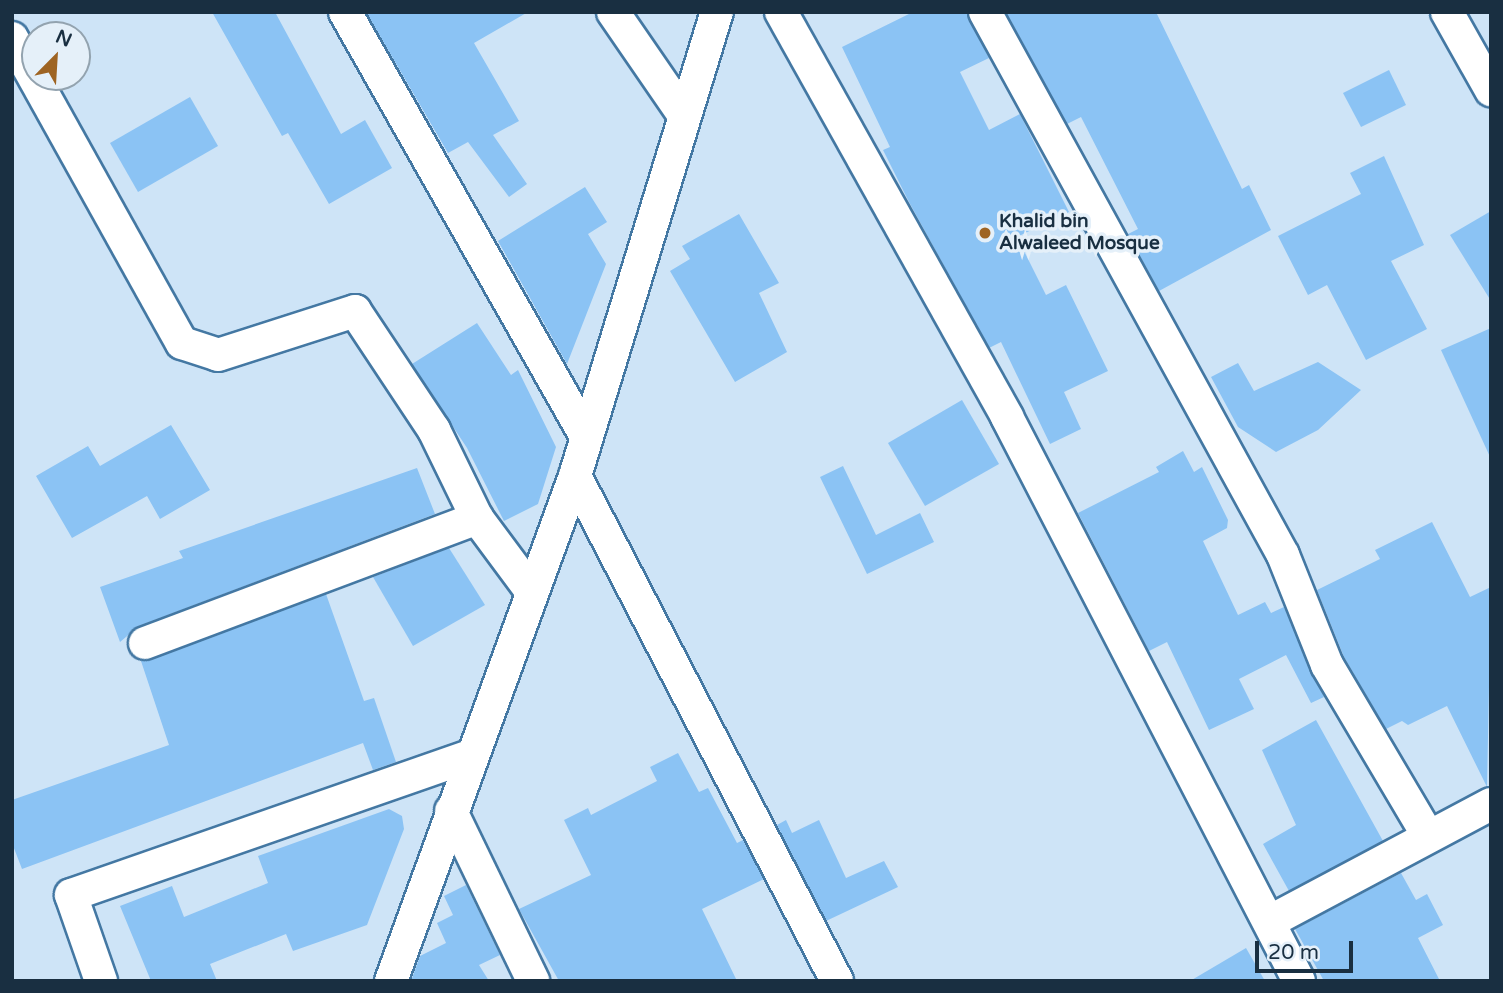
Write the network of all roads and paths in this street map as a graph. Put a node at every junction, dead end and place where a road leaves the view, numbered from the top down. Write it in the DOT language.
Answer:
graph roads {
  1 [pos="345,12"];
  2 [pos="614,12"];
  3 [pos="717,12"];
  4 [pos="781,12"];
  5 [pos="985,12"];
  6 [pos="1447,12"];
  7 [pos="12,38"];
  8 [pos="1491,90"];
  9 [pos="683,114"];
  10 [pos="586,436"];
  11 [pos="575,476"];
  12 [pos="477,518"];
  13 [pos="533,592"];
  14 [pos="145,643"];
  15 [pos="472,755"];
  16 [pos="1491,804"];
  17 [pos="451,811"];
  18 [pos="1427,834"];
  19 [pos="1269,922"];
  20 [pos="102,981"];
  21 [pos="391,981"];
  22 [pos="533,981"];
  23 [pos="836,981"];
  24 [pos="1299,981"];
  1 -- 10 [label="street"];
  2 -- 9 [label="street"];
  3 -- 9 [label="street"];
  4 -- 19 [label="street"];
  5 -- 18 [label="street"];
  6 -- 8 [label="street"];
  7 -- 12 [label="street"];
  9 -- 10 [label="street"];
  10 -- 11 [label="street"];
  11 -- 13 [label="street"];
  11 -- 23 [label="street"];
  12 -- 13 [label="street"];
  12 -- 14 [label="street"];
  13 -- 15 [label="street"];
  15 -- 17 [label="street"];
  15 -- 20 [label="street"];
  16 -- 18 [label="street"];
  17 -- 21 [label="street"];
  17 -- 22 [label="street"];
  18 -- 19 [label="street"];
  19 -- 24 [label="street"];
}
